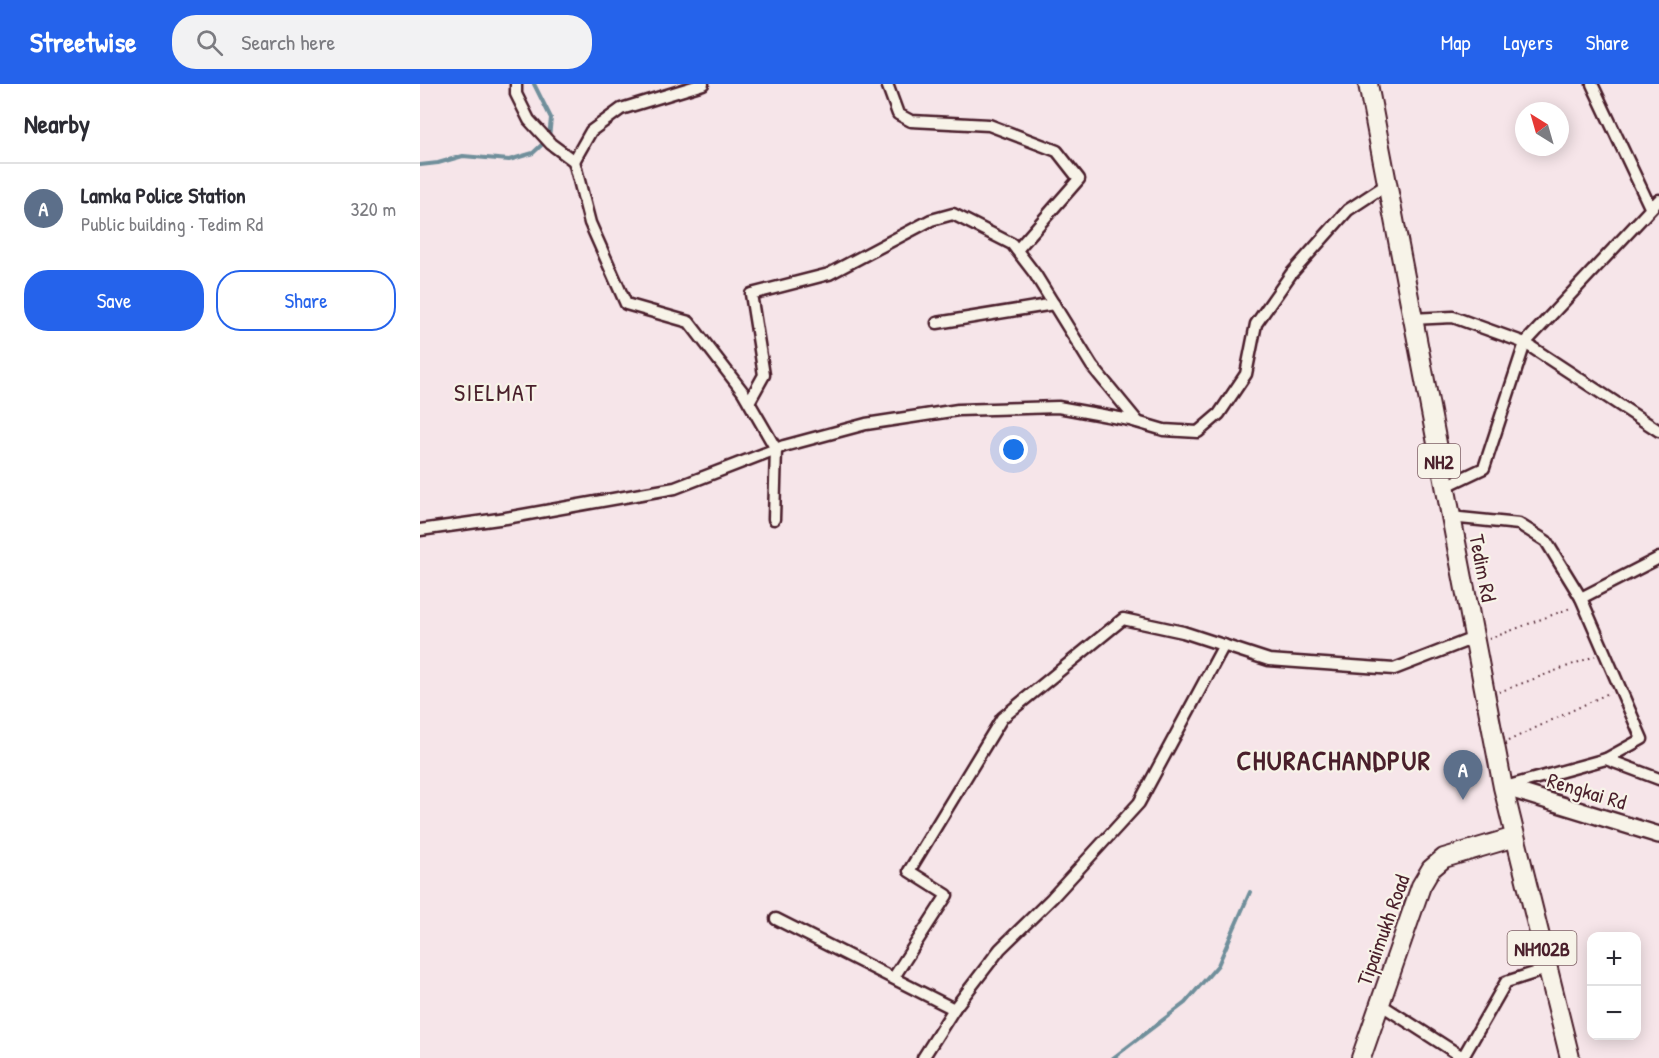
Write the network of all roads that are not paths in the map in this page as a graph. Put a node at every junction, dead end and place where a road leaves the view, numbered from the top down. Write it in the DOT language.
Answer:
graph roads {
  1 [pos="516,84"];
  2 [pos="703,84"];
  3 [pos="887,84"];
  4 [pos="1368,84"];
  5 [pos="1592,84"];
  6 [pos="574,161"];
  7 [pos="1386,185"];
  8 [pos="1659,200"];
  9 [pos="1650,207"];
  10 [pos="1017,250"];
  11 [pos="1054,304"];
  12 [pos="1411,319"];
  13 [pos="937,323"];
  14 [pos="1525,343"];
  15 [pos="749,402"];
  16 [pos="1138,423"];
  17 [pos="1659,431"];
  18 [pos="776,449"];
  19 [pos="1444,487"];
  20 [pos="1450,517"];
  21 [pos="774,519"];
  22 [pos="420,530"];
  23 [pos="1659,558"];
  24 [pos="1582,601"];
  25 [pos="1474,641"];
  26 [pos="1224,645"];
  27 [pos="1606,759"];
  28 [pos="1659,779"];
  29 [pos="1503,787"];
  30 [pos="1659,835"];
  31 [pos="1515,837"];
  32 [pos="776,919"];
  33 [pos="1547,969"];
  34 [pos="894,977"];
  35 [pos="1380,1004"];
  36 [pos="954,1009"];
  37 [pos="923,1058"];
  38 [pos="1361,1058"];
  39 [pos="1464,1058"];
  40 [pos="1569,1058"];
  1 -- 6 [label="street"];
  2 -- 6 [label="street"];
  3 -- 10 [label="street"];
  4 -- 7 [label="highway, Tedim Rd / NH2"];
  5 -- 9 [label="street"];
  6 -- 15 [label="street"];
  7 -- 12 [label="highway, Tedim Rd / NH2"];
  7 -- 16 [label="street"];
  8 -- 9 [label="street"];
  9 -- 14 [label="street"];
  10 -- 11 [label="street"];
  10 -- 15 [label="street"];
  11 -- 13 [label="street"];
  11 -- 16 [label="street"];
  12 -- 14 [label="street"];
  12 -- 19 [label="highway, Tedim Rd / NH2"];
  14 -- 17 [label="street"];
  14 -- 19 [label="street"];
  15 -- 18 [label="street"];
  16 -- 18 [label="street"];
  18 -- 21 [label="street"];
  18 -- 22 [label="street"];
  19 -- 20 [label="highway, Tedim Rd / NH2"];
  20 -- 24 [label="street"];
  20 -- 25 [label="highway, Tedim Rd / NH2"];
  23 -- 24 [label="street"];
  24 -- 27 [label="street"];
  25 -- 26 [label="street"];
  25 -- 29 [label="highway, Tedim Rd / NH2"];
  26 -- 34 [label="street"];
  26 -- 36 [label="street"];
  27 -- 28 [label="street"];
  27 -- 29 [label="street"];
  29 -- 30 [label="main road, Rengkai Rd"];
  29 -- 31 [label="highway, Tedim Rd / NH2"];
  31 -- 33 [label="highway, Tedim Rd / NH102B"];
  31 -- 35 [label="highway, Tipaimukh Road"];
  32 -- 34 [label="street"];
  33 -- 39 [label="street"];
  33 -- 40 [label="highway, Tedim Rd / NH102B"];
  34 -- 36 [label="street"];
  35 -- 38 [label="highway, Tipaimukh Road"];
  35 -- 39 [label="street"];
  36 -- 37 [label="street"];
}
